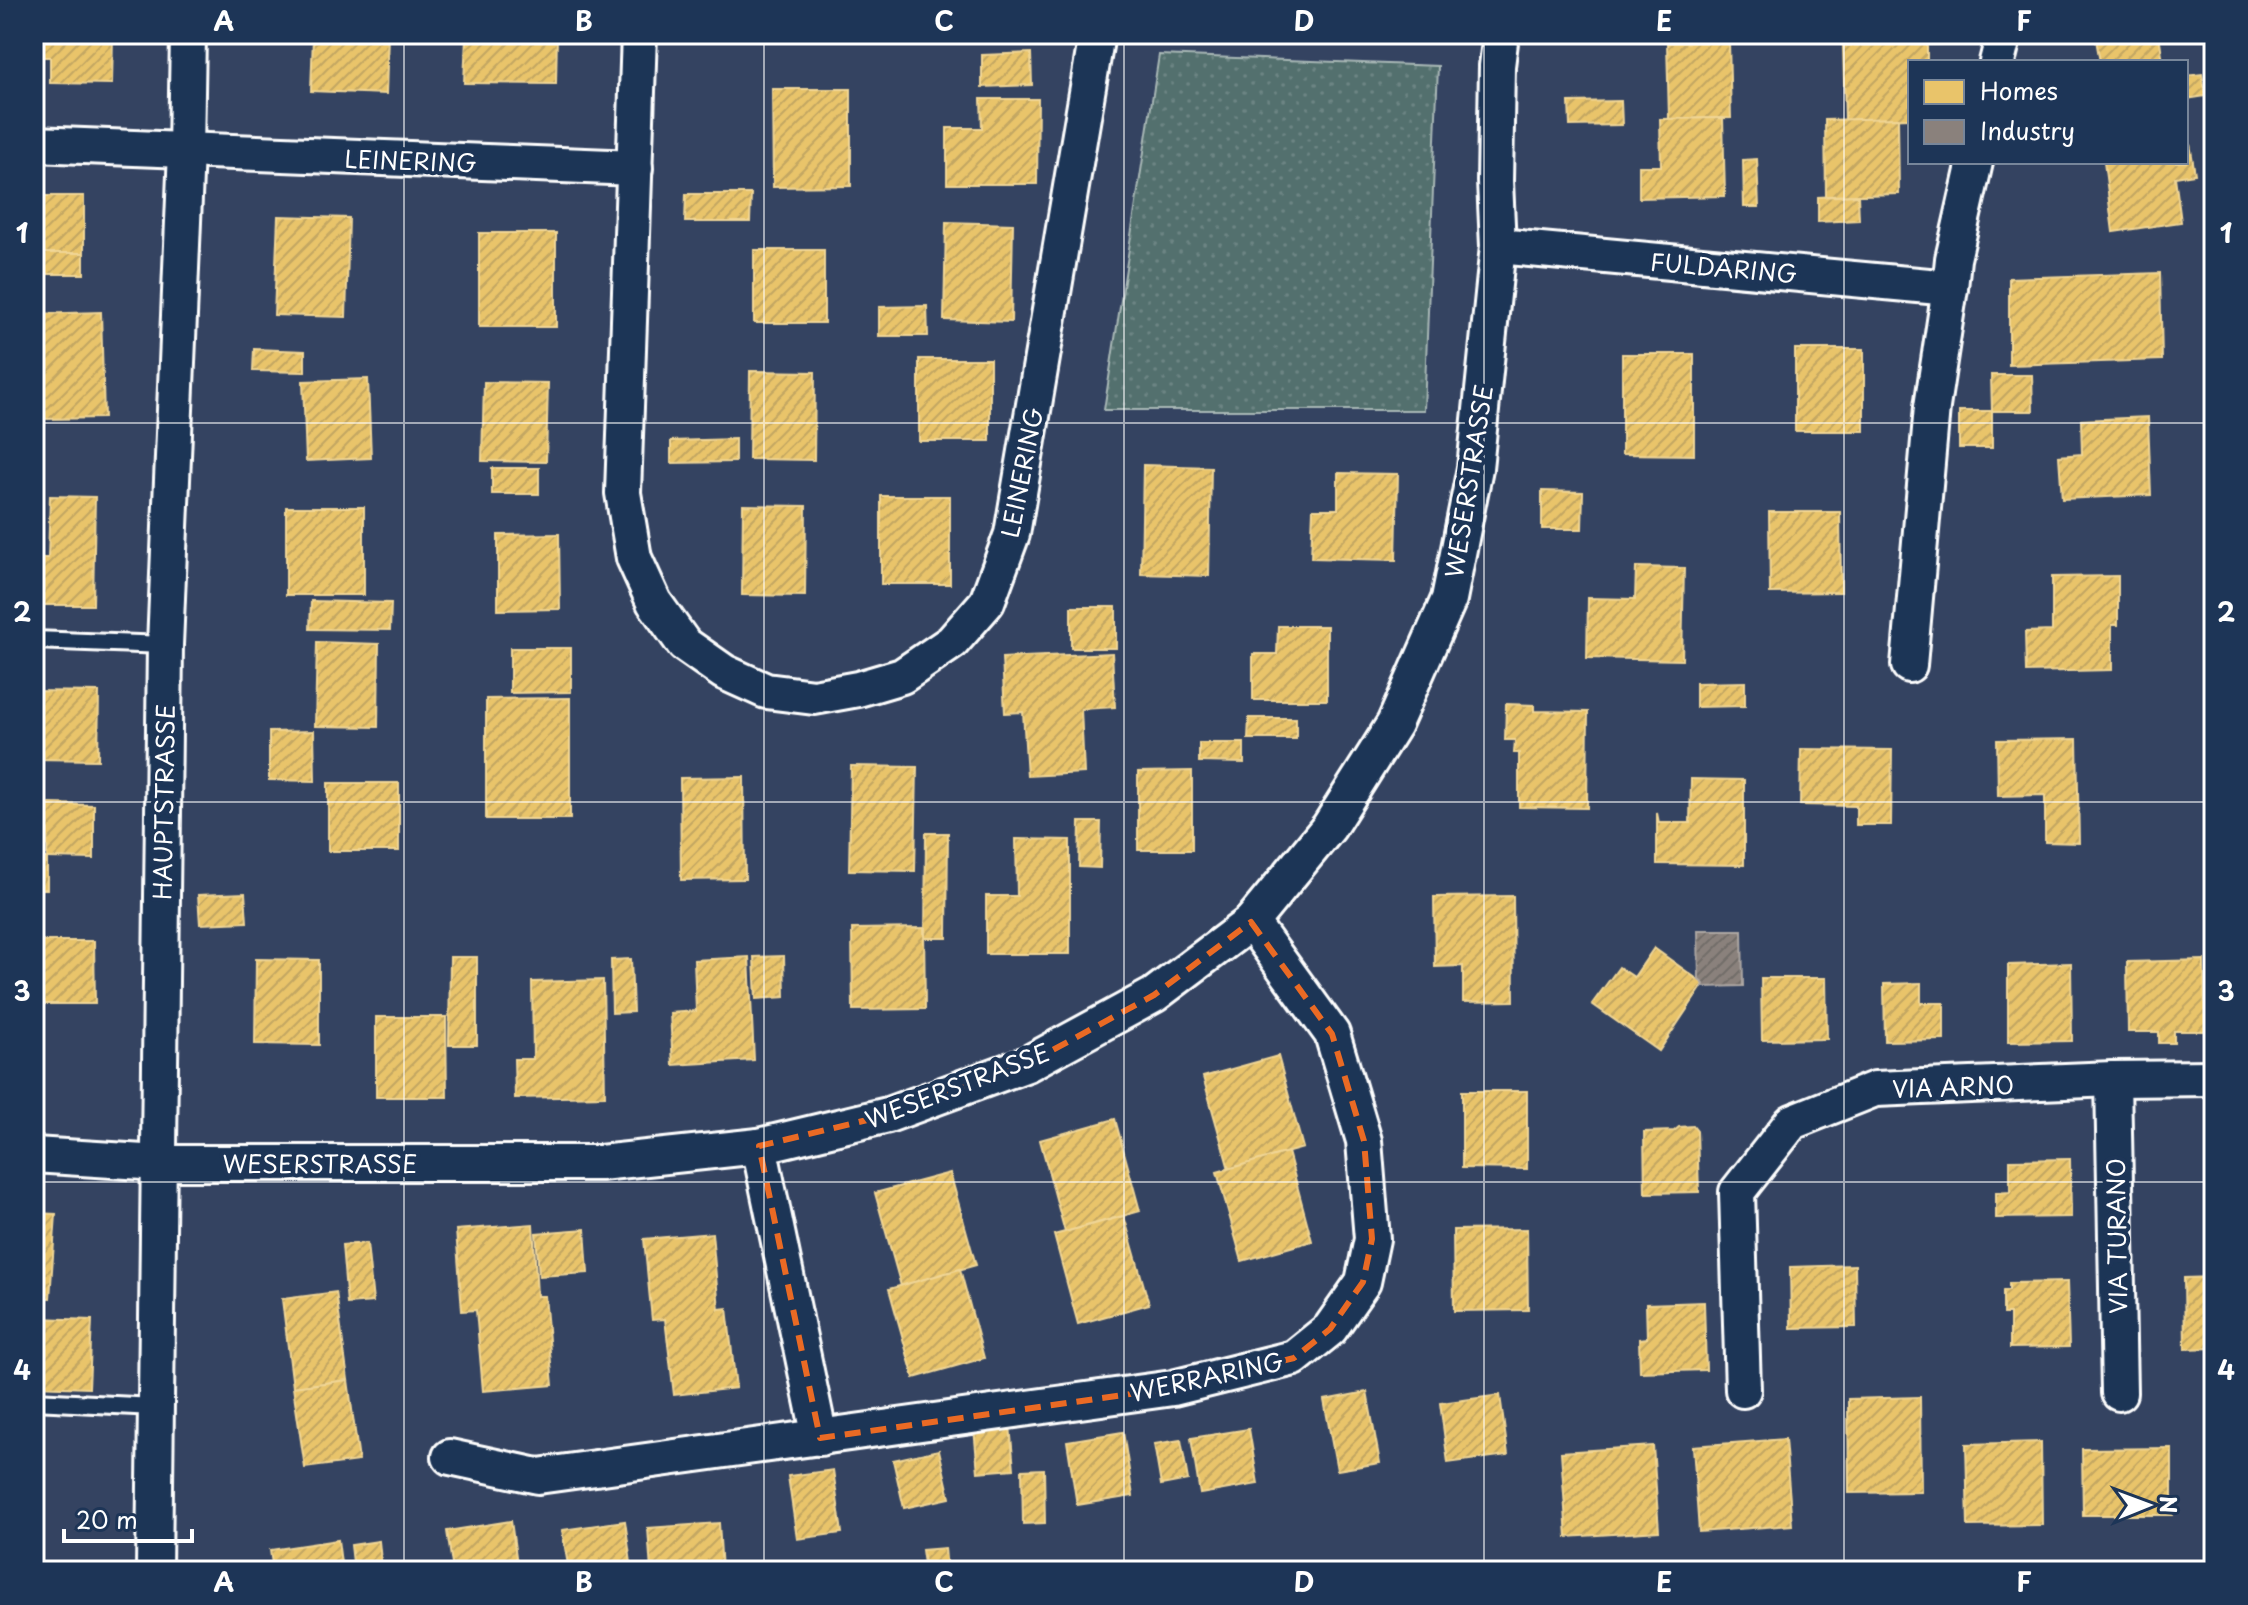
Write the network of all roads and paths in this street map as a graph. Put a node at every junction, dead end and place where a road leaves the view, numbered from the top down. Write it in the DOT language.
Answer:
graph roads {
  1 [pos="188,34"];
  2 [pos="639,34"];
  3 [pos="1097,34"];
  4 [pos="1501,34"];
  5 [pos="2004,34"];
  6 [pos="1998,60"];
  7 [pos="34,144"];
  8 [pos="186,151"];
  9 [pos="1975,164"];
  10 [pos="635,168"];
  11 [pos="1498,246"];
  12 [pos="1950,288"];
  13 [pos="34,640"];
  14 [pos="165,645"];
  15 [pos="1909,665"];
  16 [pos="1251,922"];
  17 [pos="2214,1078"];
  18 [pos="2113,1079"];
  19 [pos="759,1146"];
  20 [pos="34,1155"];
  21 [pos="159,1163"];
  22 [pos="1743,1390"];
  23 [pos="2119,1393"];
  24 [pos="34,1401"];
  25 [pos="155,1407"];
  26 [pos="820,1438"];
  27 [pos="450,1457"];
  28 [pos="154,1571"];
  1 -- 8 [label="street, HAUPTSTRASSE"];
  2 -- 10 [label="street, LEINERING"];
  3 -- 10 [label="street, LEINERING"];
  4 -- 11 [label="street, WESERSTRASSE"];
  5 -- 6 [label="street"];
  7 -- 8 [label="street, LEINERING"];
  8 -- 10 [label="street, LEINERING"];
  8 -- 14 [label="street, HAUPTSTRASSE"];
  9 -- 12 [label="street"];
  11 -- 12 [label="street, FULDARING"];
  11 -- 16 [label="street, WESERSTRASSE"];
  12 -- 15 [label="street"];
  13 -- 14 [label="lane"];
  14 -- 21 [label="street, HAUPTSTRASSE"];
  16 -- 19 [label="street, WESERSTRASSE"];
  16 -- 26 [label="street, WERRARING"];
  17 -- 18 [label="street, VIA ARNO"];
  18 -- 22 [label="street, VIA ARNO"];
  18 -- 23 [label="street, VIA TURANO"];
  19 -- 21 [label="street, WESERSTRASSE"];
  19 -- 26 [label="street"];
  20 -- 21 [label="street, WESERSTRASSE"];
  21 -- 25 [label="street, HAUPTSTRASSE"];
  24 -- 25 [label="lane"];
  25 -- 28 [label="street, HAUPTSTRASSE"];
  26 -- 27 [label="street, WERRARING"];
}
